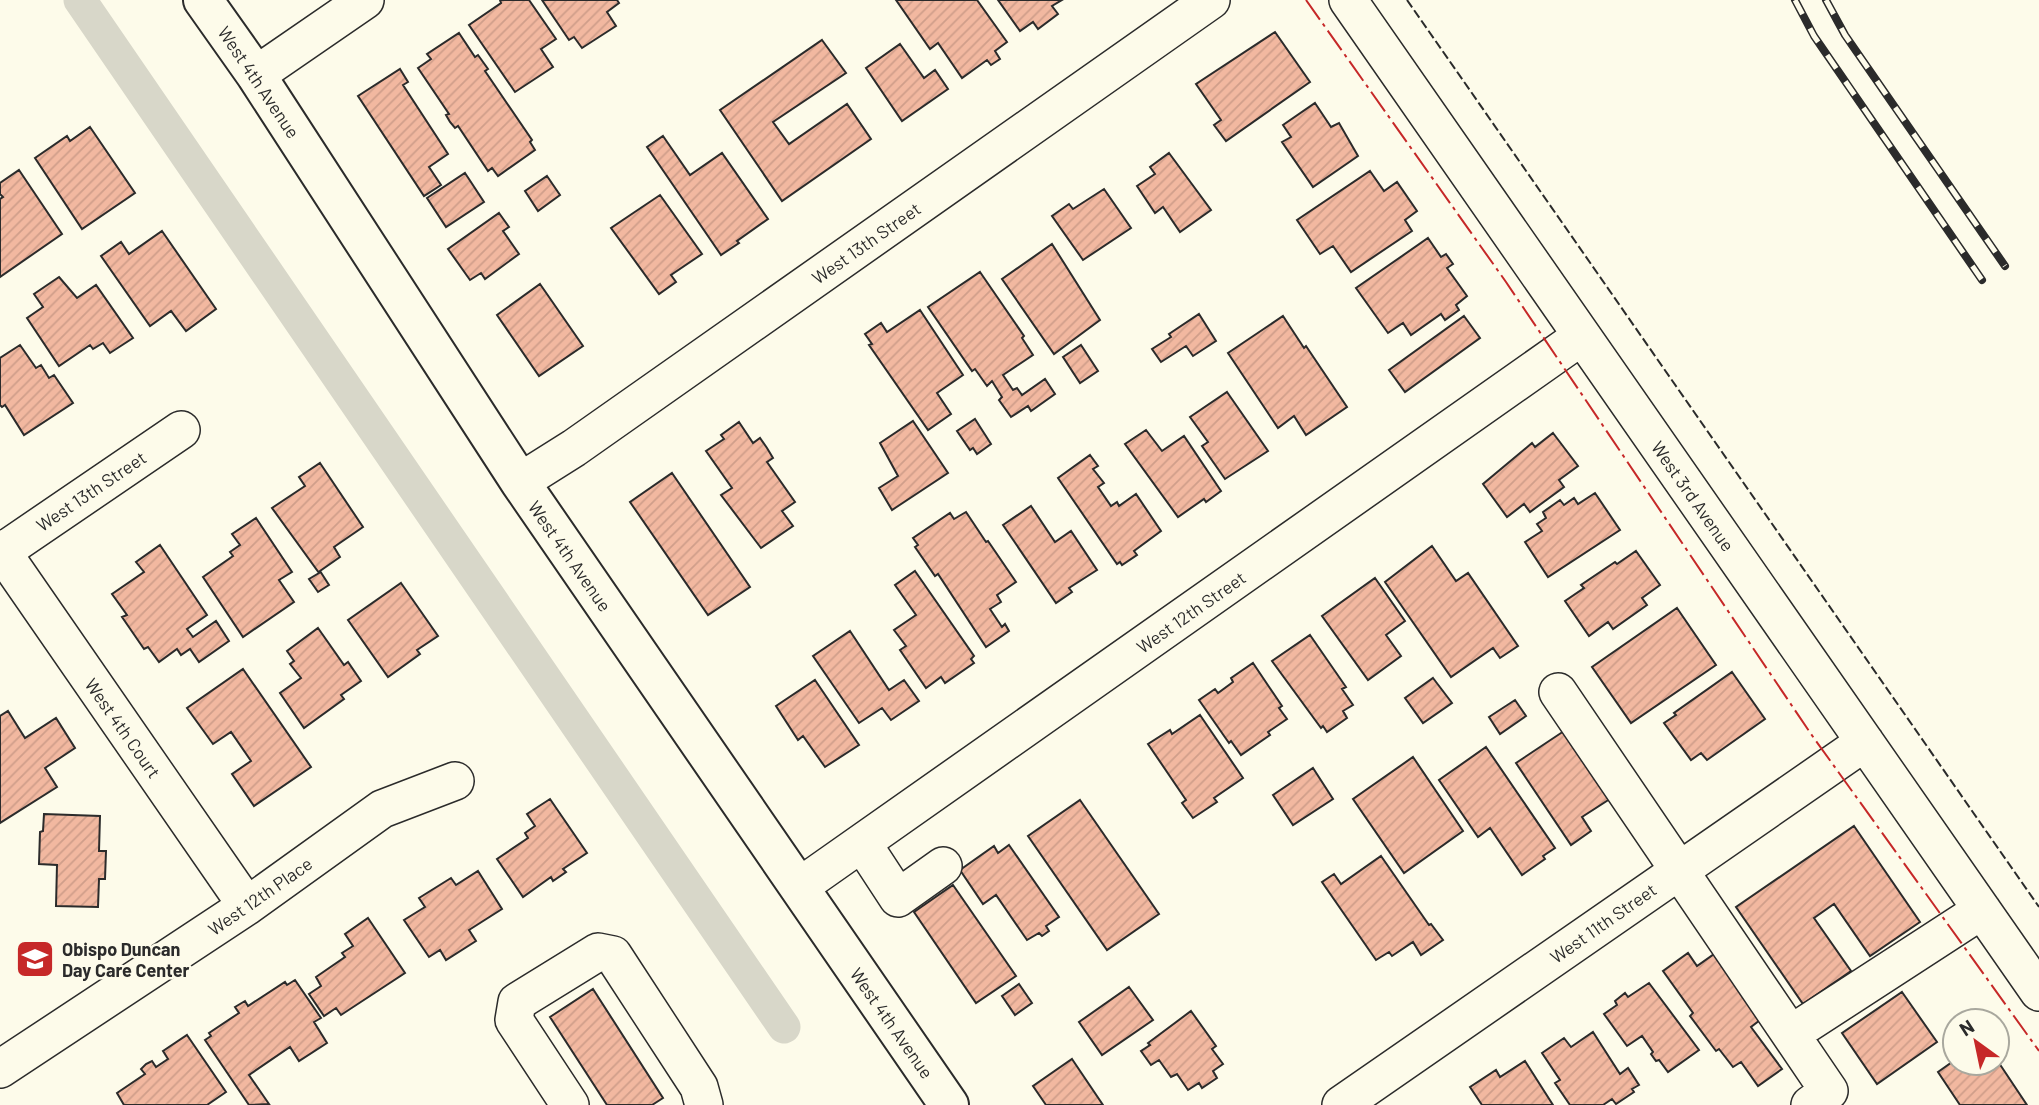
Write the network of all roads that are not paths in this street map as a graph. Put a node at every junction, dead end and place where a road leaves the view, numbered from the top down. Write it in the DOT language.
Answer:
graph roads {
  1 [pos="203,0"];
  2 [pos="365,0"];
  3 [pos="1211,0"];
  4 [pos="1348,0"];
  5 [pos="256,75"];
  6 [pos="1582,336"];
  7 [pos="181,430"];
  8 [pos="520,482"];
  9 [pos="1,550"];
  10 [pos="1558,692"];
  11 [pos="1864,742"];
  12 [pos="455,781"];
  13 [pos="862,843"];
  14 [pos="943,866"];
  15 [pos="1680,869"];
  16 [pos="799,887"];
  17 [pos="247,906"];
  18 [pos="1982,910"];
  19 [pos="2039,992"];
  20 [pos="1791,1034"];
  21 [pos="0,1069"];
  22 [pos="569,1105"];
  23 [pos="704,1105"];
  24 [pos="949,1105"];
  25 [pos="1341,1105"];
  26 [pos="1810,1105"];
  1 -- 5 [label="main road, West 4th Avenue"];
  2 -- 5 [label="street"];
  3 -- 8 [label="street, West 13th Street"];
  4 -- 6 [label="street, West 3rd Avenue"];
  5 -- 8 [label="main road, West 4th Avenue"];
  6 -- 11 [label="street, West 3rd Avenue"];
  6 -- 13 [label="street, West 12th Street"];
  7 -- 9 [label="street, West 13th Street"];
  8 -- 16 [label="main road, West 4th Avenue"];
  9 -- 17 [label="street, West 4th Court"];
  10 -- 15 [label="street"];
  11 -- 15 [label="street, West 11th Street"];
  11 -- 18 [label="street, West 3rd Avenue"];
  12 -- 17 [label="street, West 12th Place"];
  13 -- 14 [label="street"];
  13 -- 16 [label="street, West 12th Street"];
  15 -- 20 [label="street"];
  15 -- 25 [label="street, West 11th Street"];
  16 -- 24 [label="main road, West 4th Avenue"];
  17 -- 21 [label="street, West 12th Place"];
  18 -- 19 [label="street, West 3rd Avenue"];
  18 -- 20 [label="street"];
  20 -- 26 [label="street"];
  22 -- 23 [label="street"];
}
